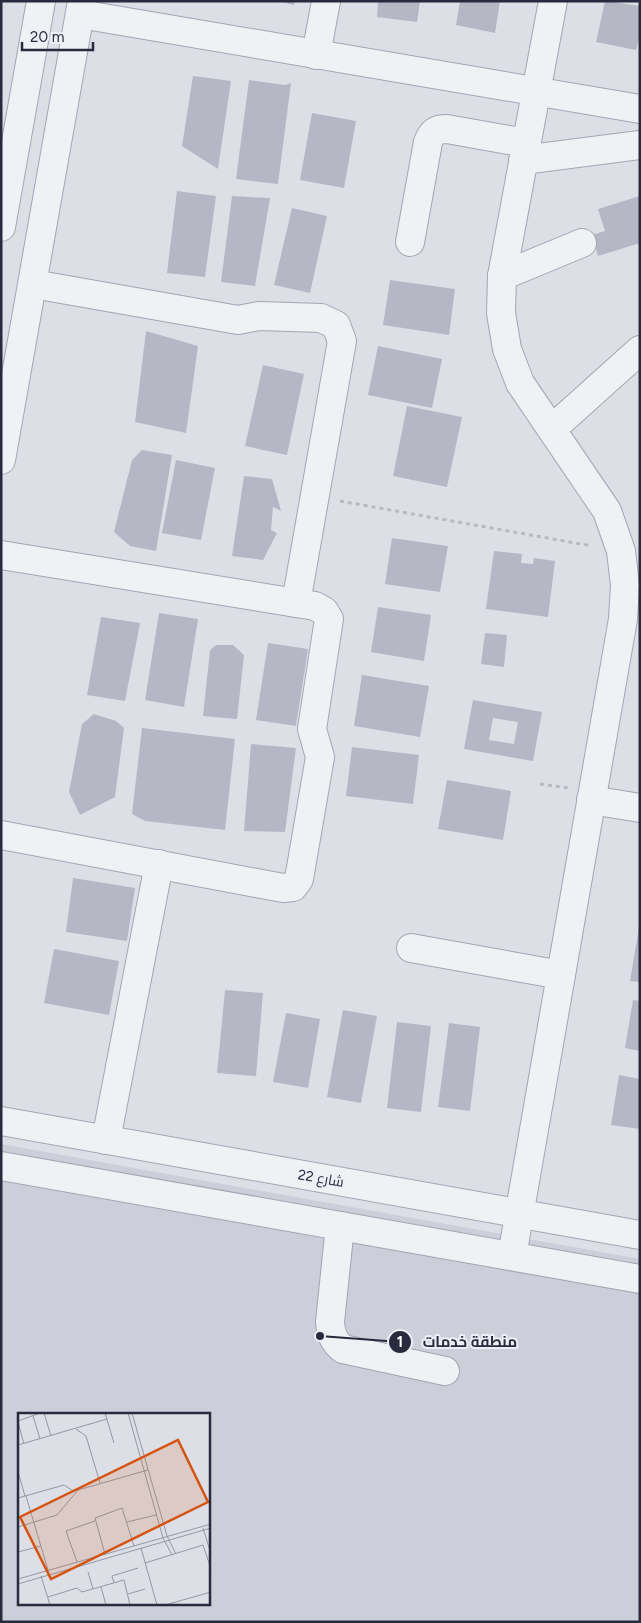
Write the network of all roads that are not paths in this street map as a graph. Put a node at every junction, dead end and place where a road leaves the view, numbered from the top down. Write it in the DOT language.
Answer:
graph roads {
  1 [pos="41,1"];
  2 [pos="326,1"];
  3 [pos="553,1"];
  4 [pos="81,8"];
  5 [pos="316,55"];
  6 [pos="536,92"];
  7 [pos="640,109"];
  8 [pos="640,145"];
  9 [pos="525,151"];
  10 [pos="1,227"];
  11 [pos="410,242"];
  12 [pos="582,243"];
  13 [pos="502,276"];
  14 [pos="32,284"];
  15 [pos="640,350"];
  16 [pos="552,429"];
  17 [pos="1,460"];
  18 [pos="630,548"];
  19 [pos="1,555"];
  20 [pos="296,603"];
  21 [pos="591,800"];
  22 [pos="640,808"];
  23 [pos="1,835"];
  24 [pos="159,864"];
  25 [pos="411,948"];
  26 [pos="561,975"];
  27 [pos="1,1121"];
  28 [pos="106,1140"];
  29 [pos="1,1166"];
  30 [pos="519,1213"];
  31 [pos="340,1226"];
  32 [pos="640,1235"];
  33 [pos="512,1256"];
  34 [pos="640,1279"];
  35 [pos="445,1371"];
  1 -- 10 [label="street"];
  2 -- 5 [label="street"];
  3 -- 6 [label="street"];
  4 -- 5 [label="street"];
  4 -- 14 [label="street"];
  5 -- 6 [label="street"];
  6 -- 7 [label="street"];
  6 -- 9 [label="street"];
  8 -- 9 [label="street"];
  9 -- 11 [label="street"];
  9 -- 13 [label="street"];
  12 -- 13 [label="street"];
  13 -- 16 [label="street"];
  14 -- 17 [label="street"];
  14 -- 20 [label="street"];
  15 -- 16 [label="street"];
  16 -- 18 [label="street"];
  18 -- 21 [label="street"];
  19 -- 20 [label="street"];
  20 -- 24 [label="street"];
  21 -- 22 [label="street"];
  21 -- 26 [label="street"];
  23 -- 24 [label="street"];
  24 -- 28 [label="street"];
  25 -- 26 [label="street"];
  26 -- 30 [label="street"];
  27 -- 28 [label="street, شارع 22"];
  28 -- 30 [label="street, شارع 22"];
  29 -- 31 [label="street"];
  30 -- 32 [label="street, شارع 22"];
  30 -- 33 [label="street"];
  31 -- 33 [label="street"];
  31 -- 35 [label="street"];
  33 -- 34 [label="street"];
}
